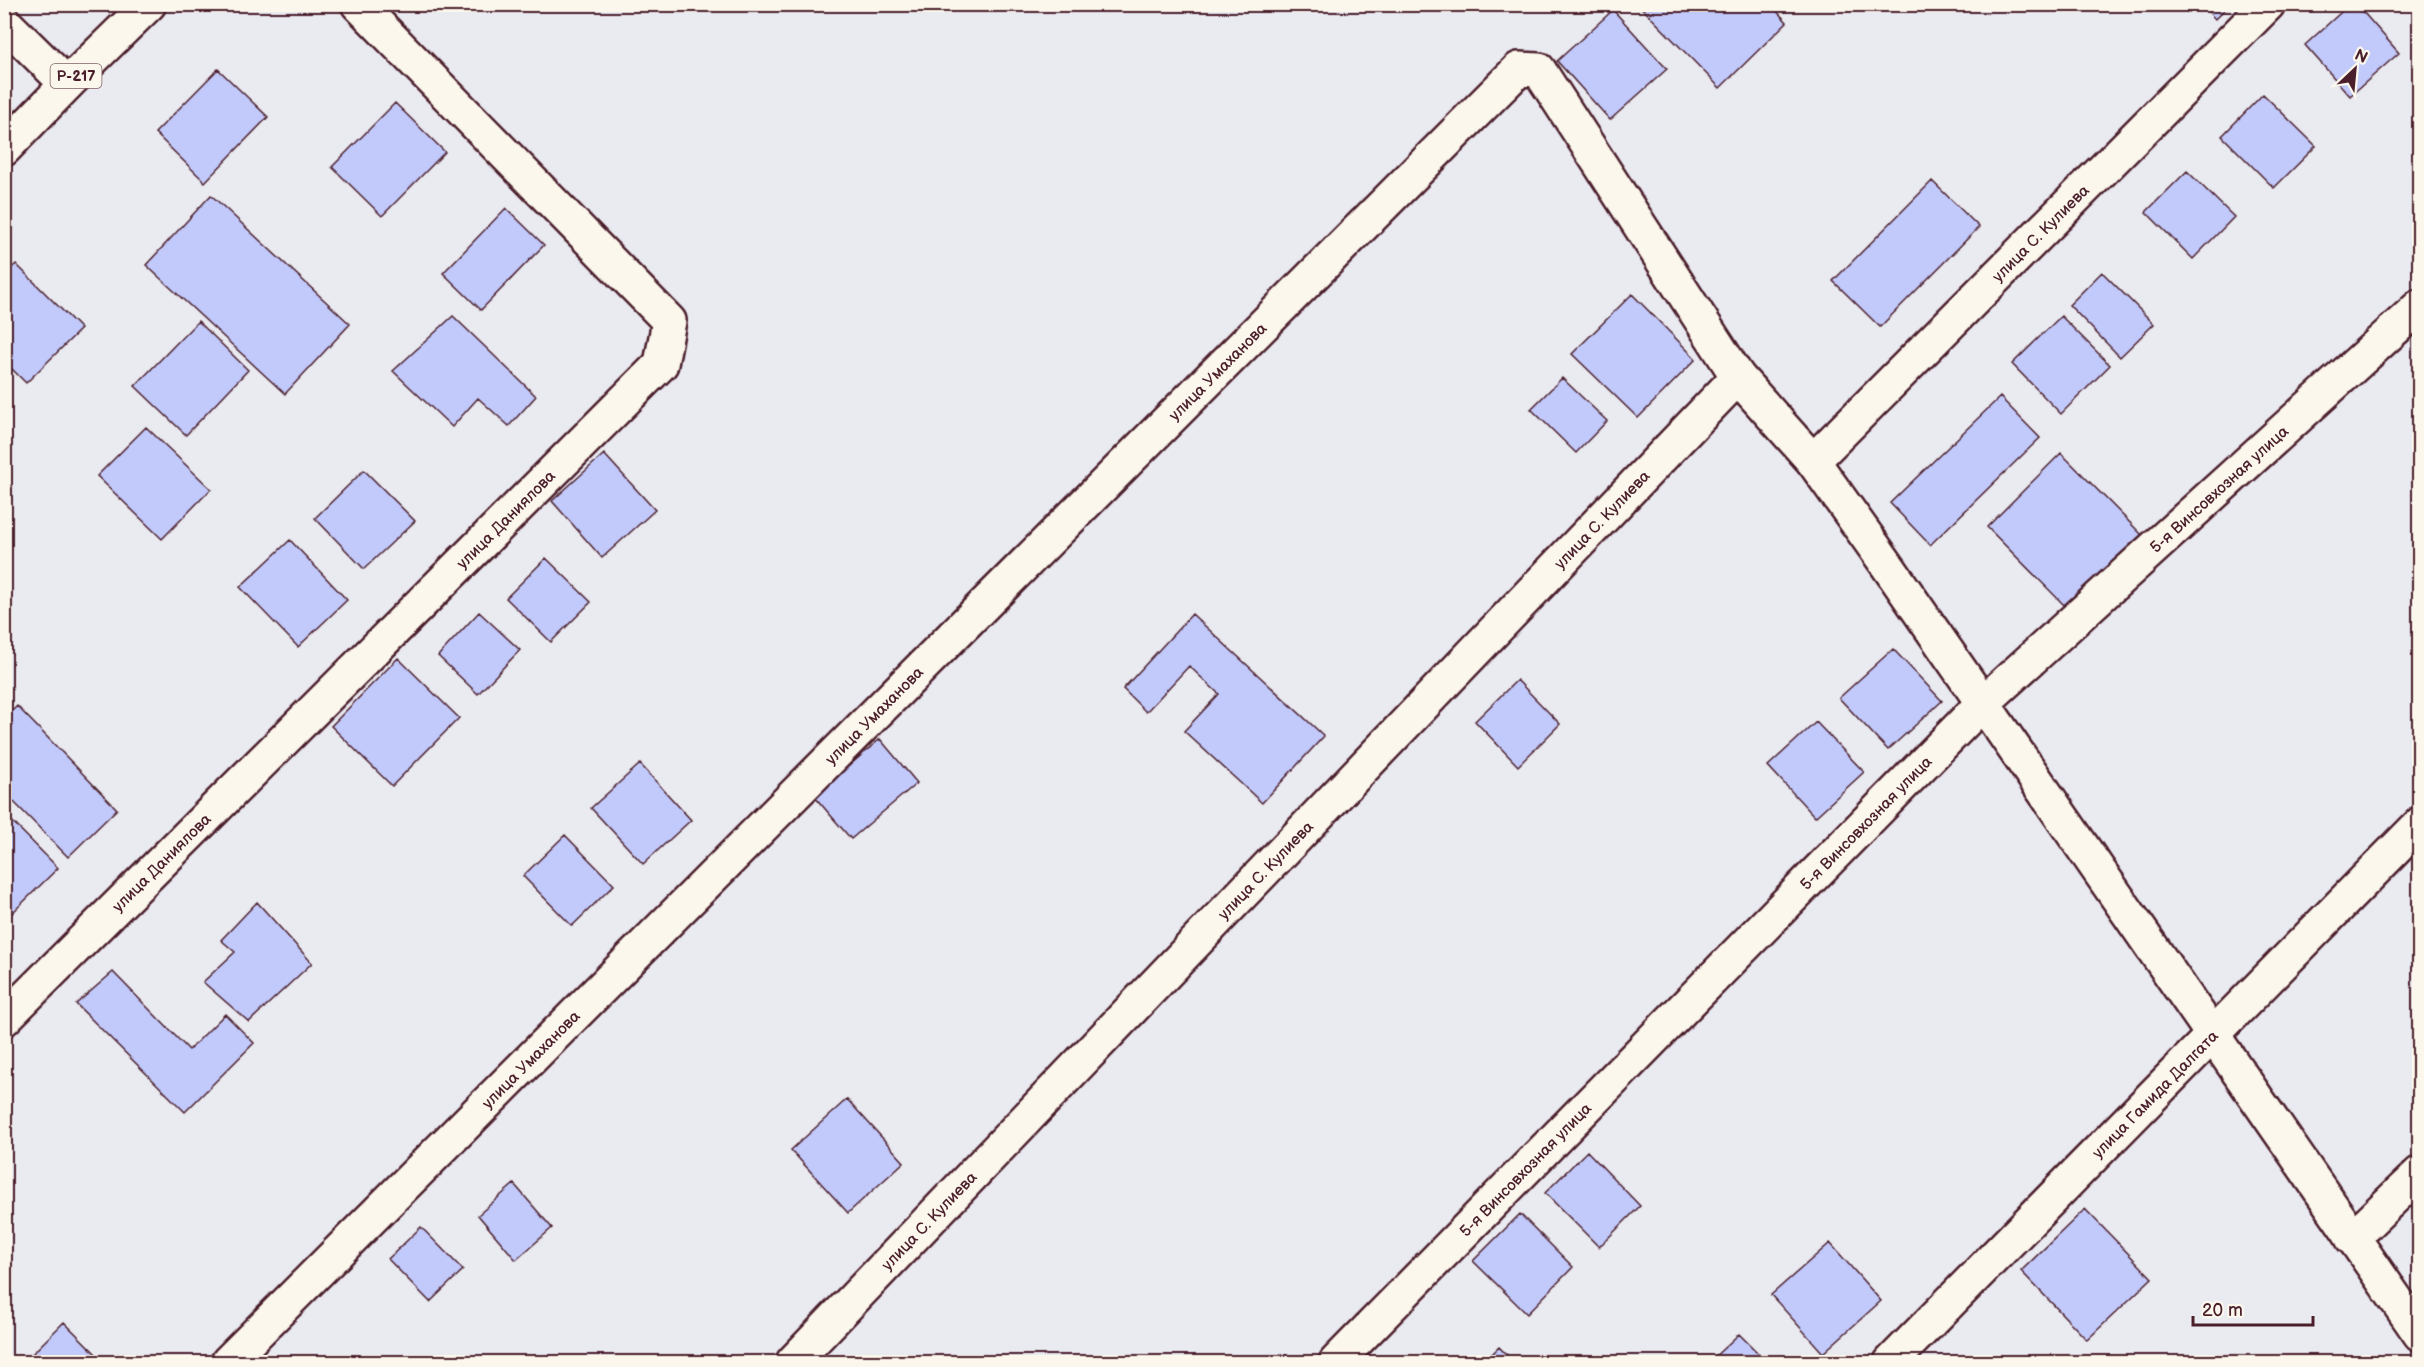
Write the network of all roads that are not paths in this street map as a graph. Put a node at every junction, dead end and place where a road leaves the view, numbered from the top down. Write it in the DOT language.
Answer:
graph roads {
  1 [pos="149,4"];
  2 [pos="358,4"];
  3 [pos="2268,4"];
  4 [pos="4,22"];
  5 [pos="67,84"];
  6 [pos="4,149"];
  7 [pos="2420,306"];
  8 [pos="1738,377"];
  9 [pos="1813,461"];
  10 [pos="1983,703"];
  11 [pos="2420,824"];
  12 [pos="4,1019"];
  13 [pos="2212,1034"];
  14 [pos="2420,1173"];
  15 [pos="2352,1238"];
  16 [pos="2420,1334"];
  17 [pos="228,1362"];
  18 [pos="793,1362"];
  19 [pos="1336,1362"];
  20 [pos="1891,1362"];
  1 -- 5 [label="main road, Р-217"];
  2 -- 12 [label="main road, улица Даниялова"];
  3 -- 9 [label="main road, улица С. Кулиева"];
  4 -- 5 [label="main road"];
  5 -- 6 [label="main road, Р-217"];
  7 -- 10 [label="main road, 5-я Винсовхозная улица"];
  8 -- 9 [label="main road"];
  8 -- 17 [label="main road, улица Умаханова"];
  8 -- 18 [label="main road, улица С. Кулиева"];
  9 -- 10 [label="main road"];
  10 -- 13 [label="main road"];
  10 -- 19 [label="main road, 5-я Винсовхозная улица"];
  11 -- 13 [label="main road, улица Гамида Далгата"];
  13 -- 15 [label="main road"];
  13 -- 20 [label="main road, улица Гамида Далгата"];
  14 -- 15 [label="main road"];
  15 -- 16 [label="main road"];
}
